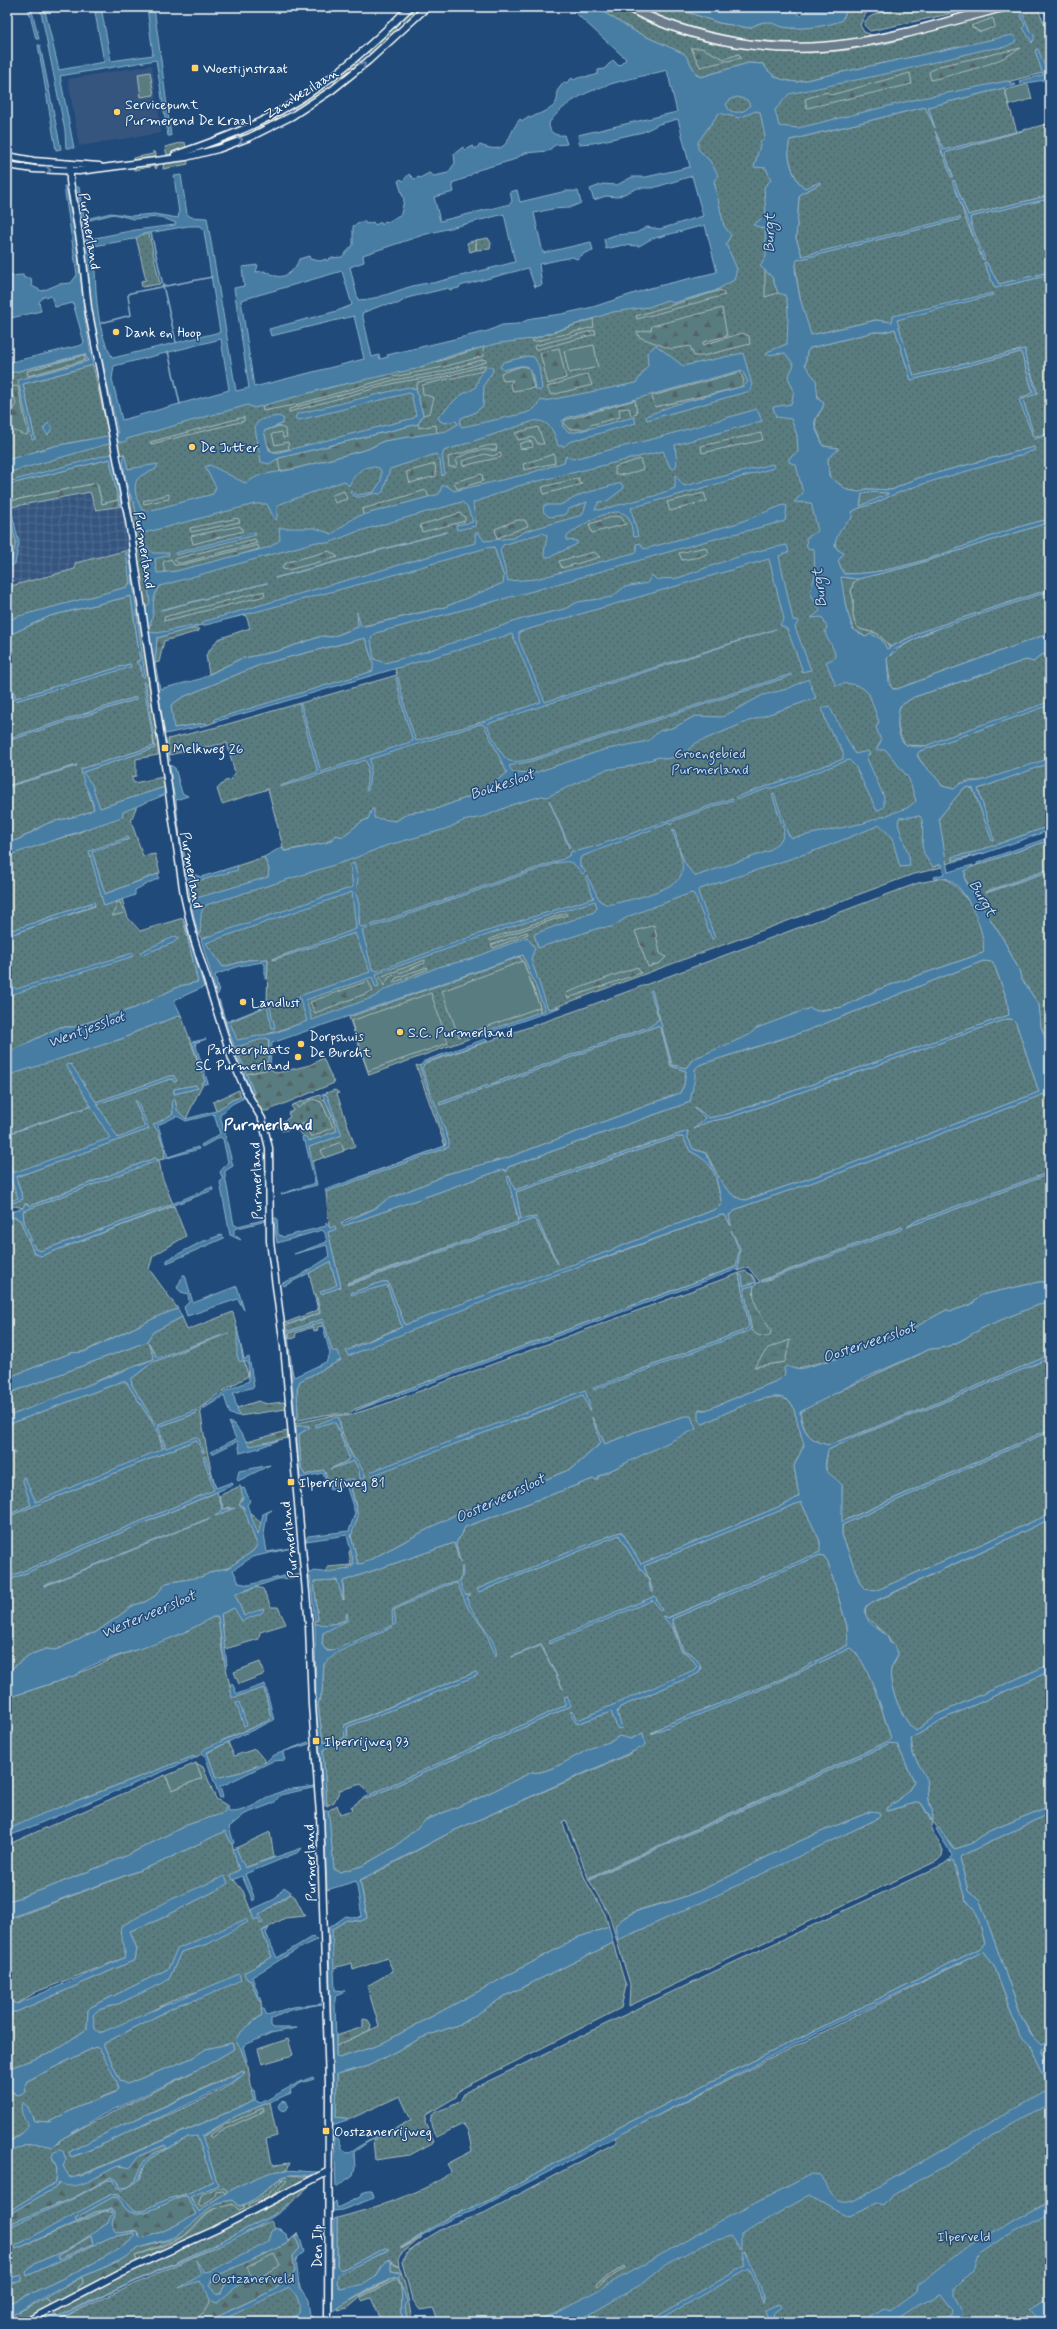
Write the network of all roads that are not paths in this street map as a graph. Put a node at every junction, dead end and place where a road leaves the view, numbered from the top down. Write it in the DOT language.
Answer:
graph roads {
  1 [pos="410,7"];
  2 [pos="427,7"];
  3 [pos="628,7"];
  4 [pos="999,8"];
  5 [pos="203,145"];
  6 [pos="203,153"];
  7 [pos="7,156"];
  8 [pos="166,158"];
  9 [pos="34,161"];
  10 [pos="70,164"];
  11 [pos="7,165"];
  12 [pos="105,166"];
  13 [pos="34,169"];
  14 [pos="70,171"];
  15 [pos="329,2171"];
  16 [pos="26,2322"];
  17 [pos="328,2322"];
  1 -- 5 [label="street, Zambezilaan"];
  6 -- 2 [label="street, Zambezilaan, one-way"];
  3 -- 4 [label="main road"];
  5 -- 6 [label="street"];
  5 -- 8 [label="street, Zambezilaan"];
  6 -- 8 [label="street, Zambezilaan"];
  7 -- 9 [label="street, Zambezilaan"];
  8 -- 12 [label="street, Zambezilaan"];
  9 -- 10 [label="street, Zambezilaan"];
  9 -- 13 [label="street"];
  10 -- 12 [label="street, Zambezilaan"];
  10 -- 14 [label="street, Purmerland"];
  11 -- 13 [label="street, Zambezilaan"];
  12 -- 14 [label="street, Zambezilaan"];
  13 -- 14 [label="street, Zambezilaan, one-way"];
  14 -- 15 [label="street, Purmerland"];
  15 -- 16 [label="street"];
  15 -- 17 [label="street, Den Ilp"];
}
